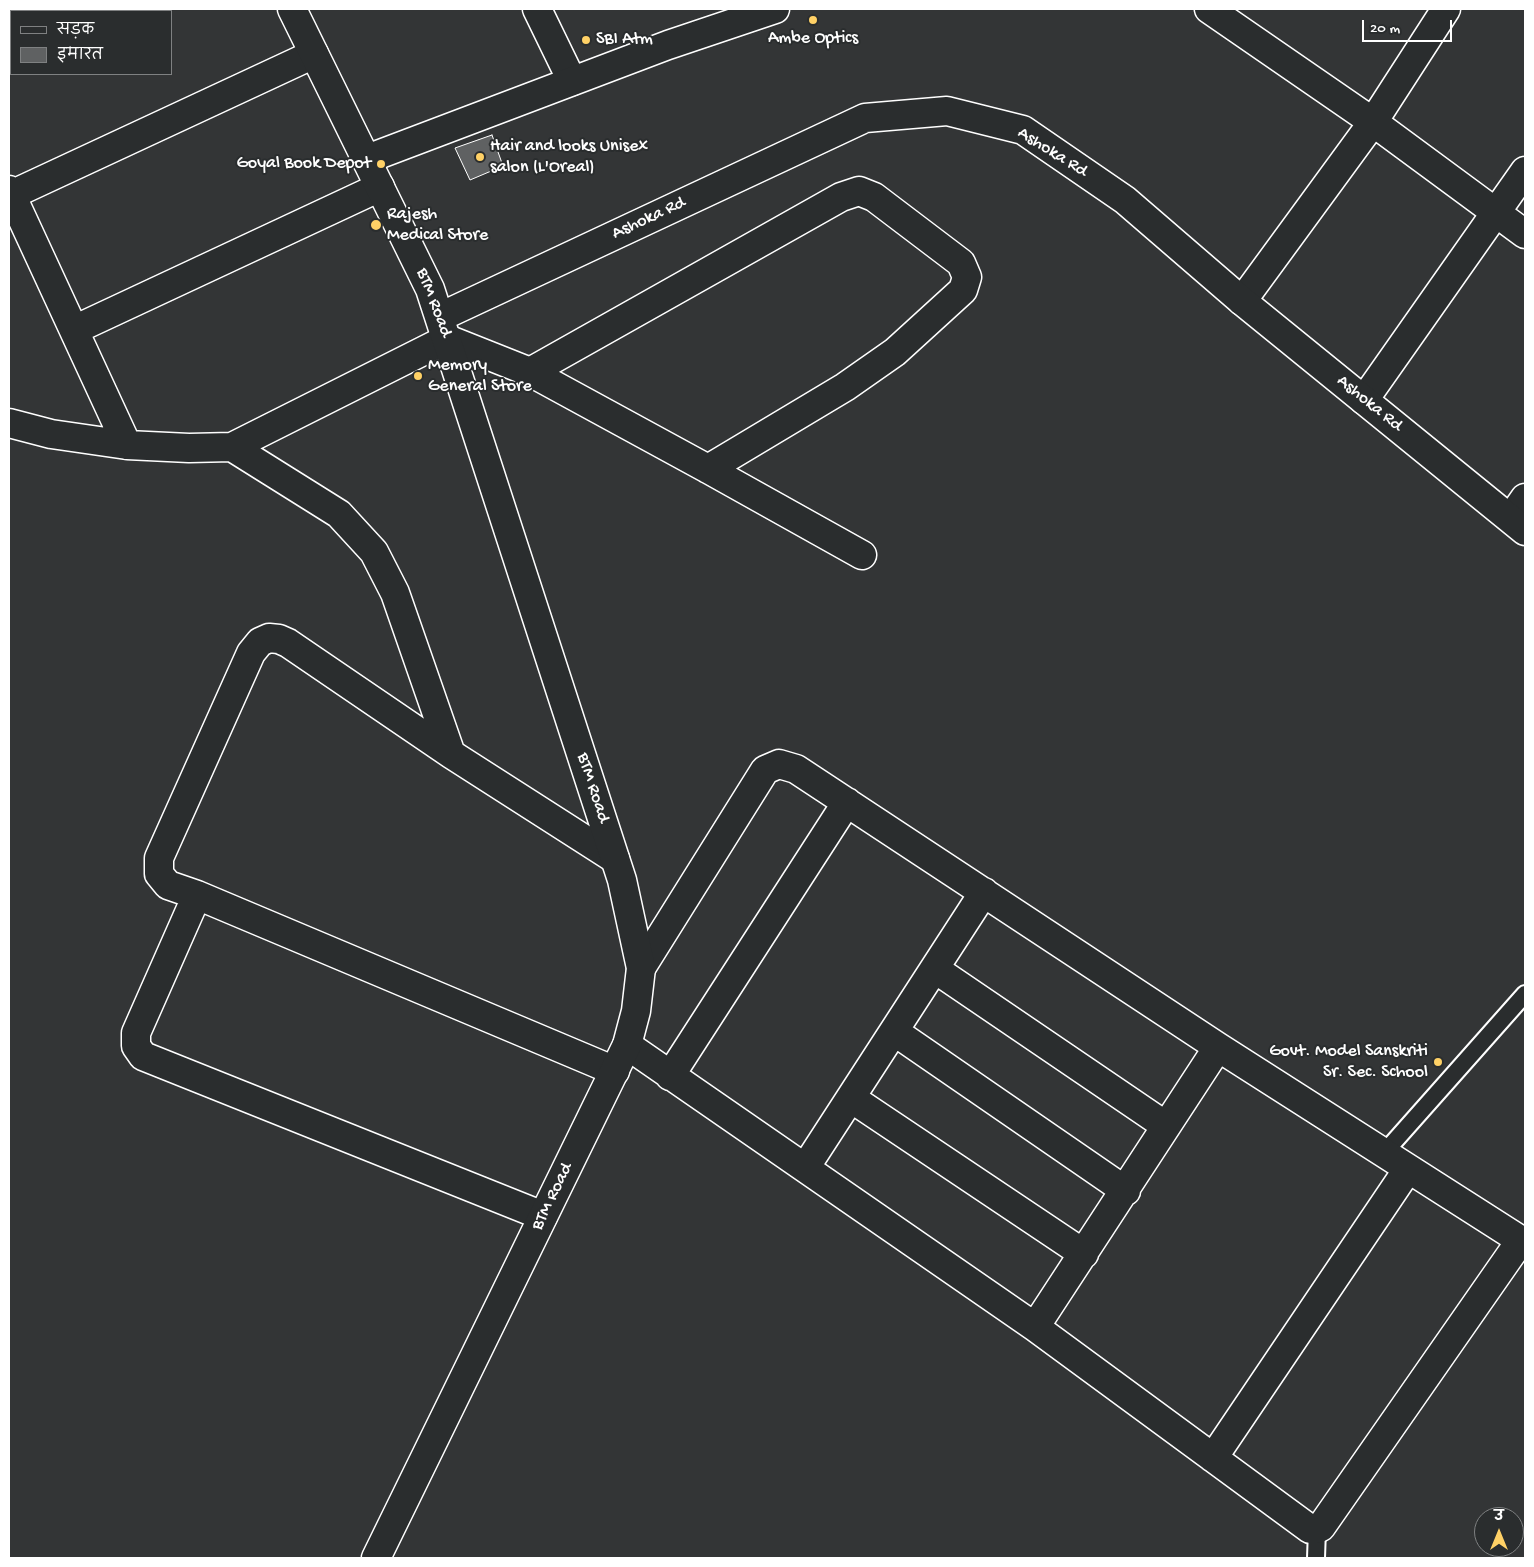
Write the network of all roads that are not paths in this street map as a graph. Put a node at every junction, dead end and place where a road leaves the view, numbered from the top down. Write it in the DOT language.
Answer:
graph roads {
  1 [pos="292,9"];
  2 [pos="538,9"];
  3 [pos="775,9"];
  4 [pos="1446,9"];
  5 [pos="1214,10"];
  6 [pos="743,13"];
  7 [pos="314,54"];
  8 [pos="572,81"];
  9 [pos="1373,122"];
  10 [pos="367,159"];
  11 [pos="1525,171"];
  12 [pos="380,187"];
  13 [pos="10,192"];
  14 [pos="1496,214"];
  15 [pos="1525,234"];
  16 [pos="1242,301"];
  17 [pos="443,328"];
  18 [pos="74,330"];
  19 [pos="530,372"];
  20 [pos="1364,400"];
  21 [pos="9,424"];
  22 [pos="127,445"];
  23 [pos="232,447"];
  24 [pos="708,468"];
  25 [pos="1520,516"];
  26 [pos="862,555"];
  27 [pos="451,754"];
  28 [pos="847,802"];
  29 [pos="615,859"];
  30 [pos="984,892"];
  31 [pos="197,895"];
  32 [pos="641,968"];
  33 [pos="935,969"];
  34 [pos="1525,994"];
  35 [pos="894,1032"];
  36 [pos="627,1046"];
  37 [pos="1218,1048"];
  38 [pos="615,1071"];
  39 [pos="670,1076"];
  40 [pos="851,1098"];
  41 [pos="1166,1126"];
  42 [pos="1384,1153"];
  43 [pos="805,1168"];
  44 [pos="1408,1169"];
  45 [pos="1126,1191"];
  46 [pos="544,1216"];
  47 [pos="1523,1242"];
  48 [pos="1084,1254"];
  49 [pos="1035,1327"];
  50 [pos="1213,1458"];
  51 [pos="1317,1530"];
  52 [pos="376,1558"];
  53 [pos="1316,1558"];
  1 -- 7 [label="street, BTM Road"];
  2 -- 8 [label="street"];
  3 -- 6 [label="street"];
  4 -- 9 [label="street"];
  5 -- 9 [label="street"];
  6 -- 8 [label="street"];
  7 -- 10 [label="street, BTM Road"];
  7 -- 13 [label="street"];
  8 -- 10 [label="street"];
  9 -- 14 [label="street"];
  9 -- 16 [label="street"];
  10 -- 12 [label="street, BTM Road"];
  11 -- 14 [label="street"];
  12 -- 17 [label="street, BTM Road"];
  12 -- 18 [label="street"];
  13 -- 18 [label="street"];
  14 -- 15 [label="street"];
  14 -- 20 [label="street"];
  16 -- 17 [label="street, Ashoka Rd"];
  16 -- 20 [label="street, Ashoka Rd"];
  17 -- 19 [label="street"];
  17 -- 23 [label="street, Ashoka Rd"];
  17 -- 29 [label="street, BTM Road"];
  18 -- 22 [label="street"];
  19 -- 24 [label="street"];
  19 -- 24 [label="street"];
  20 -- 25 [label="street, Ashoka Rd"];
  21 -- 22 [label="street"];
  22 -- 23 [label="street"];
  23 -- 27 [label="street"];
  24 -- 26 [label="street"];
  27 -- 29 [label="street"];
  27 -- 31 [label="street"];
  28 -- 30 [label="street"];
  28 -- 32 [label="street"];
  28 -- 39 [label="street"];
  29 -- 32 [label="street, BTM Road"];
  30 -- 33 [label="street"];
  30 -- 37 [label="street"];
  31 -- 38 [label="street"];
  31 -- 46 [label="street"];
  32 -- 36 [label="street, BTM Road"];
  33 -- 35 [label="street"];
  33 -- 41 [label="street"];
  34 -- 42 [label="lane"];
  35 -- 40 [label="street"];
  35 -- 45 [label="street"];
  36 -- 38 [label="street, BTM Road"];
  36 -- 39 [label="street"];
  37 -- 41 [label="street"];
  37 -- 42 [label="street"];
  38 -- 46 [label="street, BTM Road"];
  39 -- 43 [label="street"];
  40 -- 43 [label="street"];
  40 -- 48 [label="street"];
  41 -- 45 [label="street"];
  42 -- 44 [label="street"];
  43 -- 49 [label="street"];
  44 -- 47 [label="street"];
  44 -- 50 [label="street"];
  45 -- 48 [label="street"];
  46 -- 52 [label="street, BTM Road"];
  47 -- 51 [label="street"];
  48 -- 49 [label="street"];
  49 -- 50 [label="street"];
  50 -- 51 [label="street"];
  51 -- 53 [label="lane"];
}
